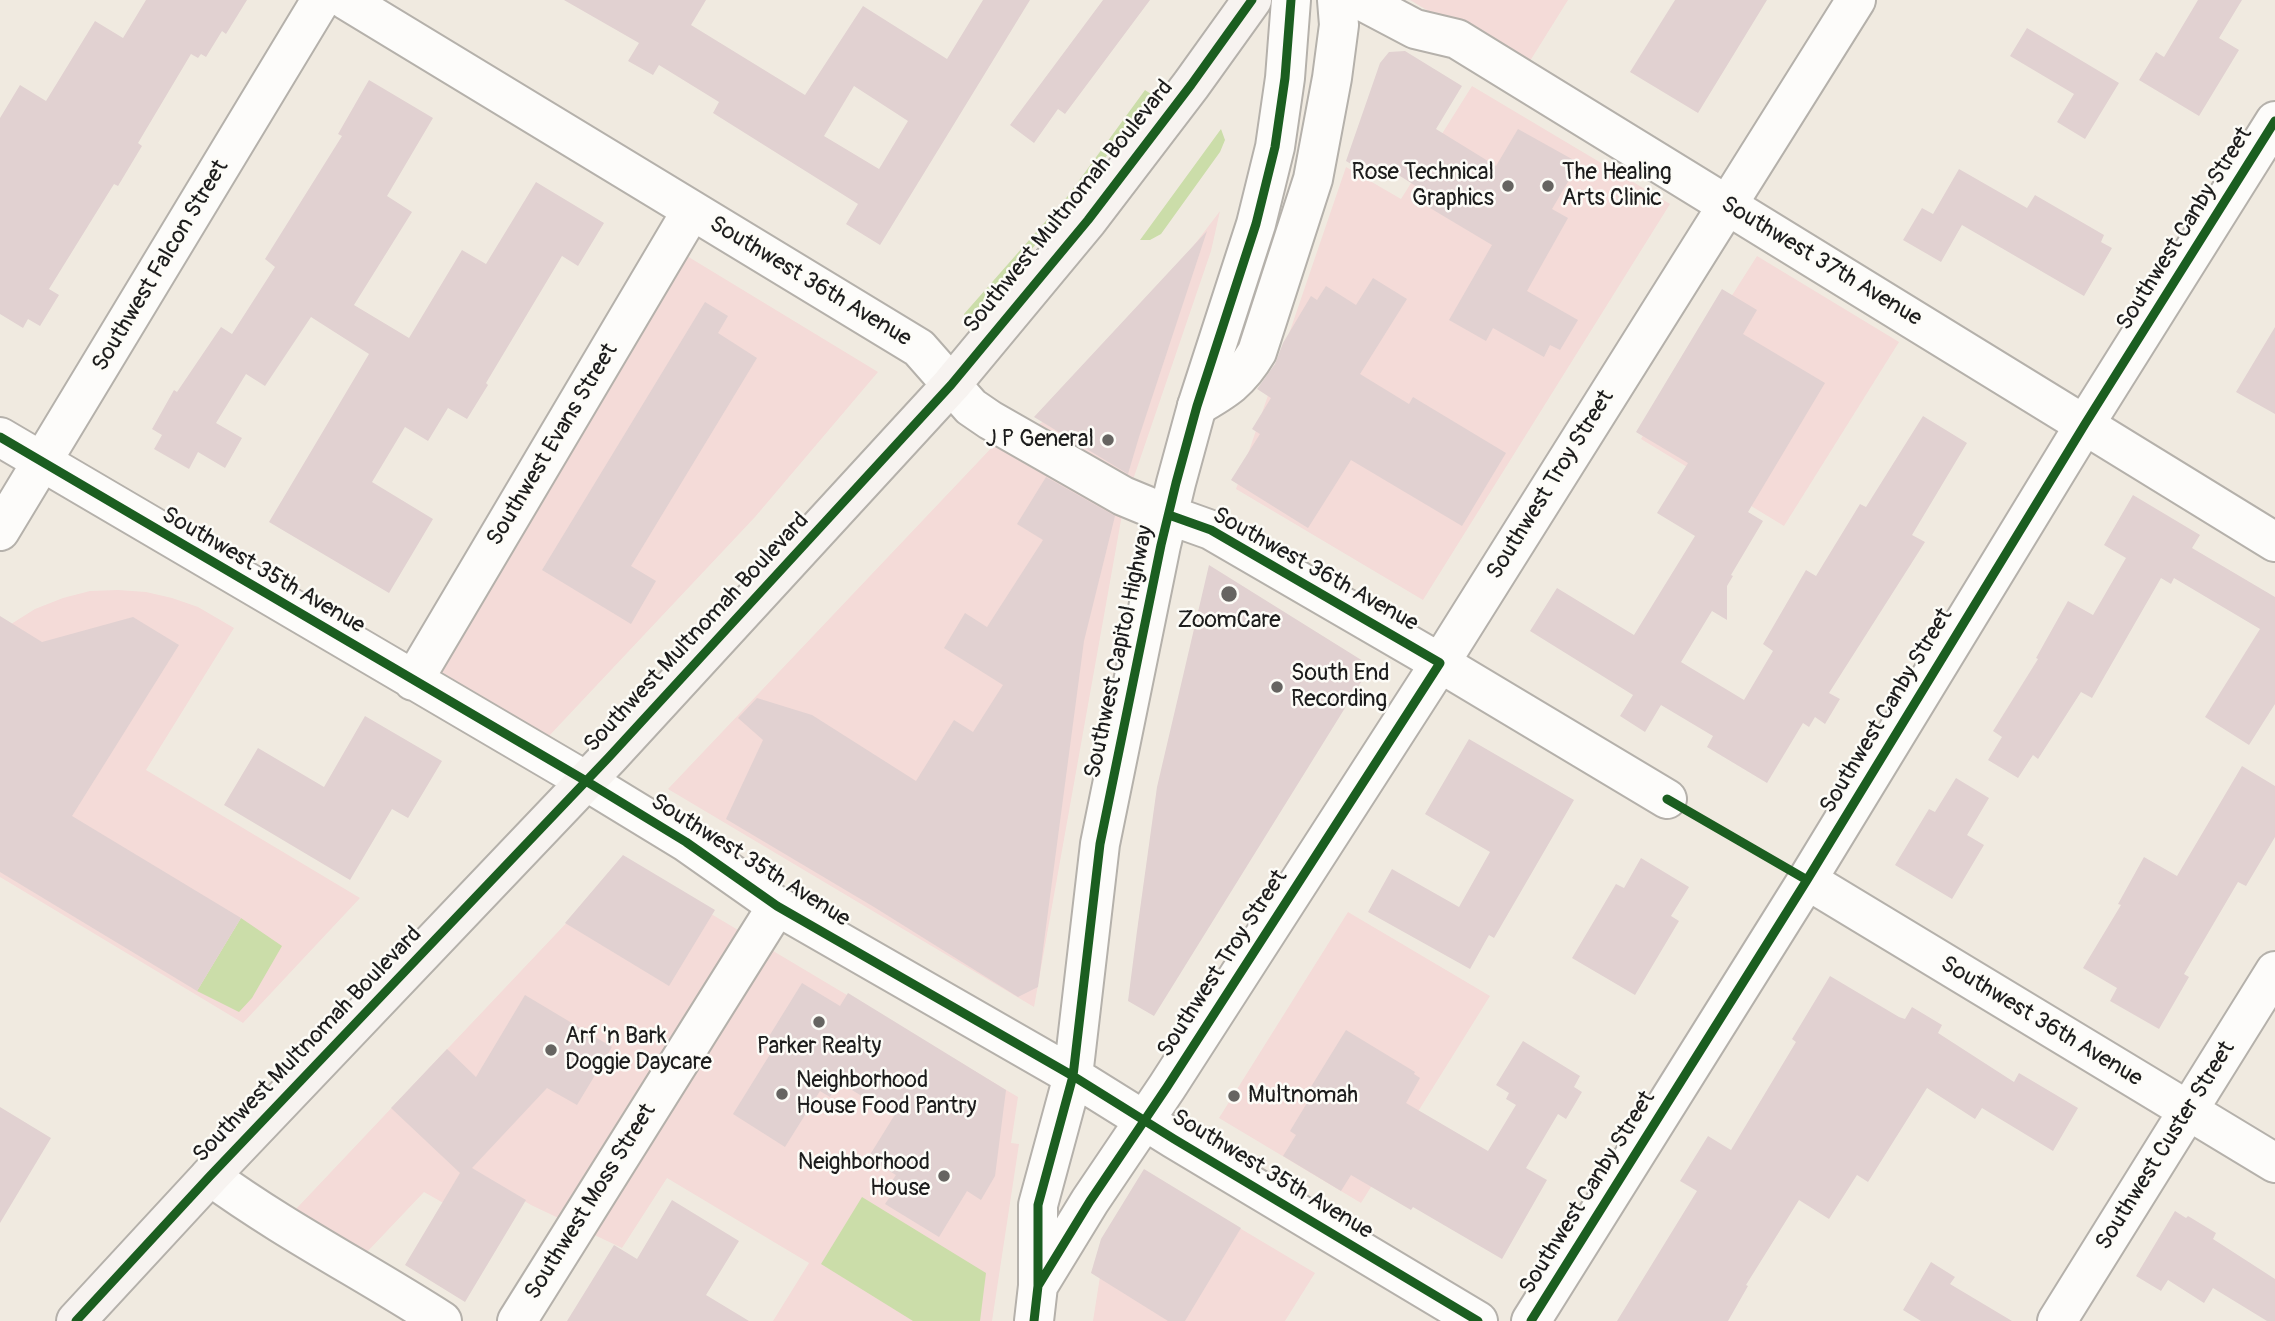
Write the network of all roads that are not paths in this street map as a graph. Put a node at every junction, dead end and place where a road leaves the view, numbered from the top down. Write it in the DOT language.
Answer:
graph roads {
  1 [pos="321,0"];
  2 [pos="346,0"];
  3 [pos="1292,0"];
  4 [pos="1337,0"];
  5 [pos="1360,0"];
  6 [pos="1856,0"];
  7 [pos="1235,10"];
  8 [pos="2275,121"];
  9 [pos="1727,205"];
  10 [pos="692,210"];
  11 [pos="951,385"];
  12 [pos="1197,406"];
  13 [pos="2085,424"];
  14 [pos="0,438"];
  15 [pos="42,463"];
  16 [pos="1169,515"];
  17 [pos="0,531"];
  18 [pos="2275,542"];
  19 [pos="1440,663"];
  20 [pos="413,681"];
  21 [pos="586,781"];
  22 [pos="1667,799"];
  23 [pos="1807,880"];
  24 [pos="777,906"];
  25 [pos="2275,971"];
  26 [pos="1073,1076"];
  27 [pos="2188,1111"];
  28 [pos="1143,1120"];
  29 [pos="2275,1163"];
  30 [pos="210,1176"];
  31 [pos="1036,1304"];
  32 [pos="76,1321"];
  33 [pos="442,1321"];
  34 [pos="517,1321"];
  35 [pos="1478,1321"];
  36 [pos="1531,1321"];
  37 [pos="2057,1321"];
  1 -- 15 [label="street, Southwest Falcon Street"];
  2 -- 10 [label="street, Southwest 36th Avenue"];
  3 -- 12 [label="street, Southwest Capitol Highway"];
  4 -- 12 [label="street"];
  5 -- 9 [label="street, Southwest 37th Avenue"];
  6 -- 9 [label="street, Southwest Troy Street"];
  7 -- 11 [label="main road, Southwest Multnomah Boulevard"];
  8 -- 13 [label="street, Southwest Canby Street"];
  9 -- 13 [label="street, Southwest 37th Avenue"];
  9 -- 19 [label="street, Southwest Troy Street"];
  10 -- 11 [label="street, Southwest 36th Avenue"];
  10 -- 20 [label="street, Southwest Evans Street"];
  11 -- 16 [label="street, Southwest 36th Avenue"];
  11 -- 21 [label="main road, Southwest Multnomah Boulevard"];
  12 -- 16 [label="street, Southwest Capitol Highway"];
  13 -- 18 [label="street, Southwest 37th Avenue"];
  13 -- 23 [label="street, Southwest Canby Street"];
  14 -- 15 [label="street, Southwest 35th Avenue"];
  15 -- 17 [label="street, Southwest Falcon Street"];
  15 -- 20 [label="street, Southwest 35th Avenue"];
  16 -- 19 [label="street, Southwest 36th Avenue"];
  16 -- 26 [label="street, Southwest Capitol Highway"];
  19 -- 22 [label="street, Southwest 36th Avenue"];
  19 -- 28 [label="street, Southwest Troy Street"];
  20 -- 21 [label="street, Southwest 35th Avenue"];
  21 -- 24 [label="street, Southwest 35th Avenue"];
  21 -- 30 [label="main road, Southwest Multnomah Boulevard"];
  23 -- 27 [label="street, Southwest 36th Avenue"];
  23 -- 36 [label="street, Southwest Canby Street"];
  24 -- 26 [label="street, Southwest 35th Avenue"];
  24 -- 34 [label="street, Southwest Moss Street"];
  25 -- 27 [label="street, Southwest Custer Street"];
  26 -- 28 [label="street, Southwest 35th Avenue"];
  26 -- 31 [label="street, Southwest Capitol Highway"];
  27 -- 29 [label="street, Southwest 36th Avenue"];
  27 -- 37 [label="street, Southwest Custer Street"];
  28 -- 31 [label="street, Southwest Troy Street"];
  28 -- 35 [label="street, Southwest 35th Avenue"];
  30 -- 32 [label="main road, Southwest Multnomah Boulevard"];
  30 -- 33 [label="street"];
}
